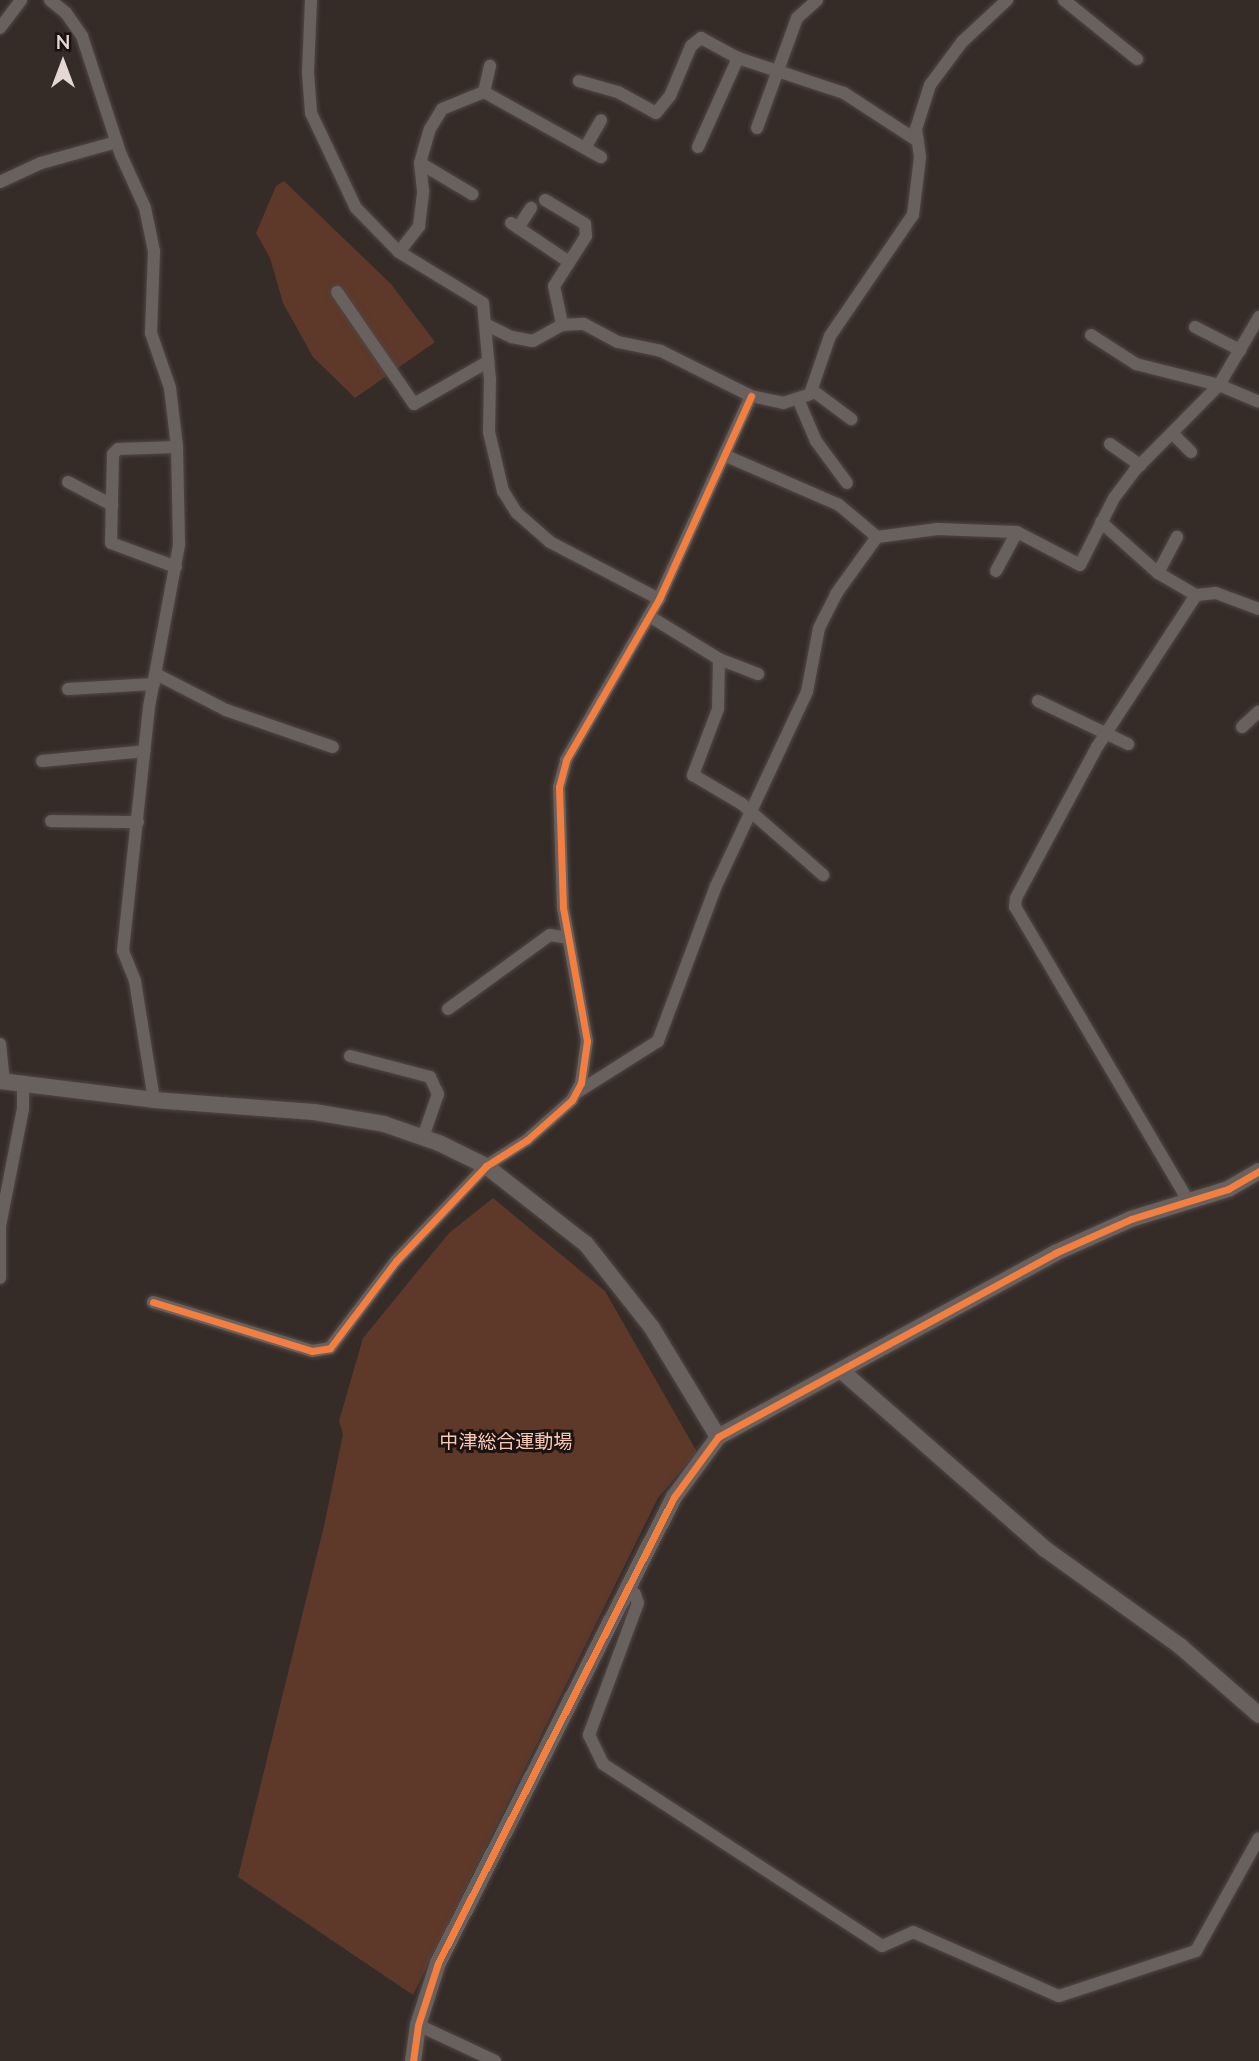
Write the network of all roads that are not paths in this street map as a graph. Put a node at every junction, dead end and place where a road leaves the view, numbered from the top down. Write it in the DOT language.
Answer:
graph roads {
  1 [pos="21,0"];
  2 [pos="50,0"];
  3 [pos="311,0"];
  4 [pos="817,0"];
  5 [pos="1064,0"];
  6 [pos="1001,2"];
  7 [pos="0,28"];
  8 [pos="738,58"];
  9 [pos="1137,59"];
  10 [pos="490,66"];
  11 [pos="778,69"];
  12 [pos="579,81"];
  13 [pos="484,92"];
  14 [pos="601,120"];
  15 [pos="757,128"];
  16 [pos="918,141"];
  17 [pos="116,142"];
  18 [pos="698,146"];
  19 [pos="585,148"];
  20 [pos="601,157"];
  21 [pos="420,163"];
  22 [pos="0,182"];
  23 [pos="472,194"];
  24 [pos="545,200"];
  25 [pos="531,208"];
  26 [pos="399,252"];
  27 [pos="569,262"];
  28 [pos="337,292"];
  29 [pos="1259,317"];
  30 [pos="487,325"];
  31 [pos="562,325"];
  32 [pos="1195,327"];
  33 [pos="1091,335"];
  34 [pos="1240,350"];
  35 [pos="489,361"];
  36 [pos="1219,385"];
  37 [pos="812,390"];
  38 [pos="751,396"];
  39 [pos="797,399"];
  40 [pos="1259,402"];
  41 [pos="851,419"];
  42 [pos="1172,433"];
  43 [pos="1110,444"];
  44 [pos="177,447"];
  45 [pos="1191,452"];
  46 [pos="724,455"];
  47 [pos="1140,465"];
  48 [pos="68,482"];
  49 [pos="847,483"];
  50 [pos="112,505"];
  51 [pos="1101,522"];
  52 [pos="1017,532"];
  53 [pos="877,537"];
  54 [pos="1177,537"];
  55 [pos="176,567"];
  56 [pos="996,571"];
  57 [pos="1158,573"];
  58 [pos="1196,595"];
  59 [pos="659,599"];
  60 [pos="1259,609"];
  61 [pos="649,616"];
  62 [pos="719,659"];
  63 [pos="758,674"];
  64 [pos="155,679"];
  65 [pos="68,689"];
  66 [pos="1038,701"];
  67 [pos="1259,711"];
  68 [pos="1242,727"];
  69 [pos="1107,733"];
  70 [pos="1128,744"];
  71 [pos="333,747"];
  72 [pos="145,751"];
  73 [pos="42,761"];
  74 [pos="752,813"];
  75 [pos="51,821"];
  76 [pos="138,822"];
  77 [pos="823,875"];
  78 [pos="568,938"];
  79 [pos="448,1009"];
  80 [pos="0,1044"];
  81 [pos="351,1056"];
  82 [pos="2,1082"];
  83 [pos="23,1085"];
  84 [pos="576,1093"];
  85 [pos="154,1100"];
  86 [pos="423,1137"];
  87 [pos="486,1166"];
  88 [pos="1259,1171"];
  89 [pos="1189,1202"];
  90 [pos="0,1278"];
  91 [pos="153,1302"];
  92 [pos="844,1373"];
  93 [pos="718,1437"];
  94 [pos="626,1589"];
  95 [pos="1259,1715"];
  96 [pos="1259,1838"];
  97 [pos="418,2025"];
  98 [pos="413,2061"];
  99 [pos="495,2061"];
  1 -- 7 [label="street"];
  2 -- 17 [label="street"];
  3 -- 26 [label="street"];
  4 -- 11 [label="street"];
  5 -- 9 [label="street"];
  6 -- 16 [label="street"];
  8 -- 11 [label="street"];
  8 -- 12 [label="street"];
  8 -- 18 [label="street"];
  10 -- 13 [label="street"];
  11 -- 15 [label="street"];
  11 -- 16 [label="street"];
  13 -- 19 [label="street"];
  13 -- 21 [label="street"];
  14 -- 19 [label="street"];
  16 -- 37 [label="street"];
  17 -- 22 [label="street"];
  17 -- 44 [label="street"];
  19 -- 20 [label="street"];
  21 -- 23 [label="street"];
  21 -- 26 [label="street"];
  24 -- 27 [label="street"];
  25 -- 27 [label="street"];
  26 -- 30 [label="street"];
  27 -- 31 [label="street"];
  28 -- 35 [label="street"];
  29 -- 34 [label="street"];
  30 -- 31 [label="street"];
  30 -- 35 [label="street"];
  31 -- 38 [label="street"];
  32 -- 34 [label="street"];
  33 -- 36 [label="street"];
  34 -- 36 [label="street"];
  35 -- 59 [label="street"];
  36 -- 40 [label="street"];
  36 -- 42 [label="street"];
  37 -- 39 [label="street"];
  37 -- 41 [label="street"];
  38 -- 39 [label="street"];
  38 -- 46 [label="street"];
  39 -- 49 [label="street"];
  42 -- 45 [label="street"];
  42 -- 47 [label="street"];
  43 -- 47 [label="street"];
  44 -- 50 [label="street"];
  44 -- 55 [label="street"];
  46 -- 53 [label="street"];
  46 -- 59 [label="street"];
  47 -- 51 [label="street"];
  48 -- 50 [label="street"];
  50 -- 55 [label="street"];
  51 -- 52 [label="street"];
  51 -- 57 [label="street"];
  52 -- 53 [label="street"];
  52 -- 56 [label="street"];
  53 -- 74 [label="street"];
  54 -- 57 [label="street"];
  55 -- 64 [label="street"];
  57 -- 58 [label="street"];
  58 -- 60 [label="street"];
  58 -- 69 [label="street"];
  59 -- 61 [label="street"];
  61 -- 62 [label="street"];
  61 -- 78 [label="street"];
  62 -- 63 [label="street"];
  62 -- 74 [label="street"];
  64 -- 65 [label="street"];
  64 -- 71 [label="street"];
  64 -- 72 [label="street"];
  66 -- 69 [label="street"];
  67 -- 68 [label="street"];
  69 -- 70 [label="street"];
  69 -- 89 [label="street"];
  72 -- 73 [label="street"];
  72 -- 76 [label="street"];
  74 -- 77 [label="street"];
  74 -- 84 [label="street"];
  75 -- 76 [label="street"];
  76 -- 85 [label="street"];
  78 -- 79 [label="street"];
  78 -- 84 [label="street"];
  80 -- 82 [label="street"];
  81 -- 86 [label="street"];
  82 -- 83 [label="street"];
  83 -- 85 [label="street"];
  83 -- 90 [label="street"];
  84 -- 87 [label="street"];
  85 -- 86 [label="street"];
  86 -- 87 [label="street"];
  87 -- 91 [label="street"];
  87 -- 93 [label="street"];
  88 -- 89 [label="street"];
  89 -- 92 [label="street"];
  92 -- 93 [label="street"];
  92 -- 95 [label="street"];
  93 -- 94 [label="street"];
  94 -- 96 [label="street"];
  94 -- 97 [label="street"];
  97 -- 98 [label="street"];
  97 -- 99 [label="street"];
}
